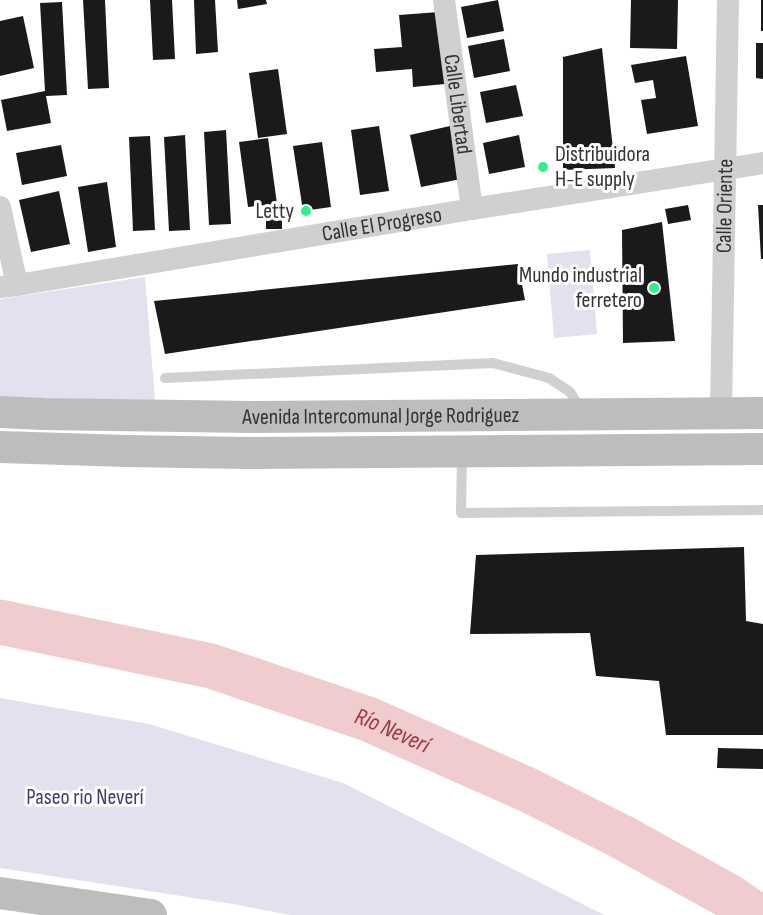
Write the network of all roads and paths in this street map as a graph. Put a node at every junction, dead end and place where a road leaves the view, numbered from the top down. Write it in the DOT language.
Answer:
graph roads {
  1 [pos="444,0"];
  2 [pos="728,0"];
  3 [pos="763,163"];
  4 [pos="725,170"];
  5 [pos="0,207"];
  6 [pos="472,209"];
  7 [pos="8,286"];
  8 [pos="165,378"];
  9 [pos="746,410"];
  10 [pos="0,412"];
  11 [pos="584,413"];
  12 [pos="0,447"];
  13 [pos="763,448"];
  14 [pos="463,450"];
  15 [pos="763,510"];
  16 [pos="0,893"];
  17 [pos="151,915"];
  1 -- 6 [label="street, Calle Libertad"];
  2 -- 4 [label="street, Calle Oriente"];
  3 -- 4 [label="street, Calle El Progreso"];
  4 -- 6 [label="street, Calle El Progreso"];
  4 -- 9 [label="street, Calle Oriente"];
  5 -- 7 [label="street"];
  6 -- 7 [label="street, Calle El Progreso"];
  8 -- 11 [label="lane"];
  9 -- 11 [label="main road, Avenida Intercomunal Jorge Rodriguez"];
  10 -- 11 [label="main road, Avenida Intercomunal Jorge Rodriguez"];
  12 -- 14 [label="main road, Avenida Intercomunal Jorge Rodriguez"];
  13 -- 14 [label="main road, Avenida Intercomunal Jorge Rodriguez"];
  14 -- 15 [label="lane"];
  16 -- 17 [label="main road"];
}
